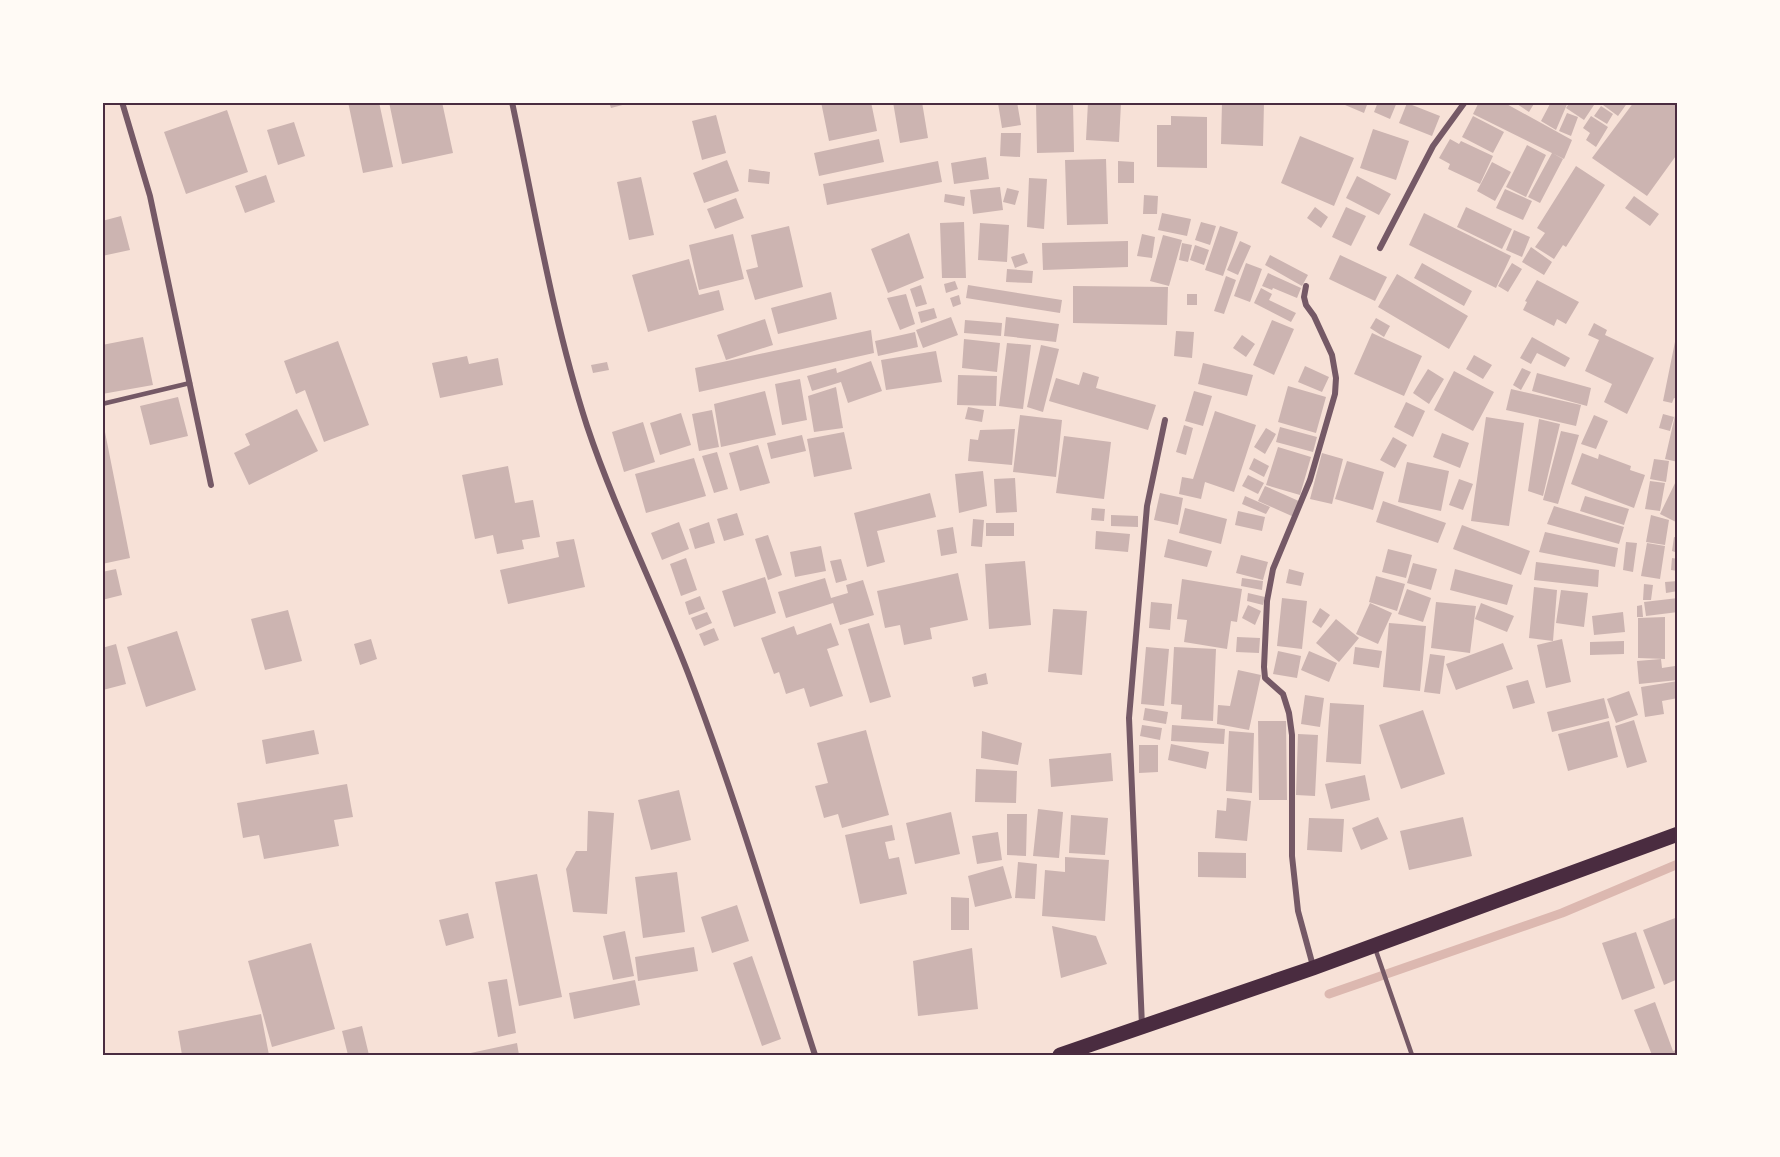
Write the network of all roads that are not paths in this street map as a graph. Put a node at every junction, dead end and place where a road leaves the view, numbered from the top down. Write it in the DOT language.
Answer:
graph roads {
  1 [pos="122,102"];
  2 [pos="512,102"];
  3 [pos="1466,102"];
  4 [pos="1380,248"];
  5 [pos="1306,286"];
  6 [pos="190,383"];
  7 [pos="102,404"];
  8 [pos="1165,420"];
  9 [pos="211,485"];
  10 [pos="1678,834"];
  11 [pos="1374,946"];
  12 [pos="1313,968"];
  13 [pos="1142,1027"];
  14 [pos="815,1055"];
  15 [pos="1060,1055"];
  16 [pos="1412,1055"];
  1 -- 6 [label="street"];
  2 -- 14 [label="street"];
  3 -- 4 [label="street"];
  5 -- 12 [label="street"];
  6 -- 7 [label="lane"];
  6 -- 9 [label="street"];
  8 -- 13 [label="street"];
  10 -- 11 [label="main road"];
  11 -- 12 [label="main road"];
  11 -- 16 [label="lane"];
  12 -- 13 [label="main road"];
  13 -- 15 [label="main road"];
}
